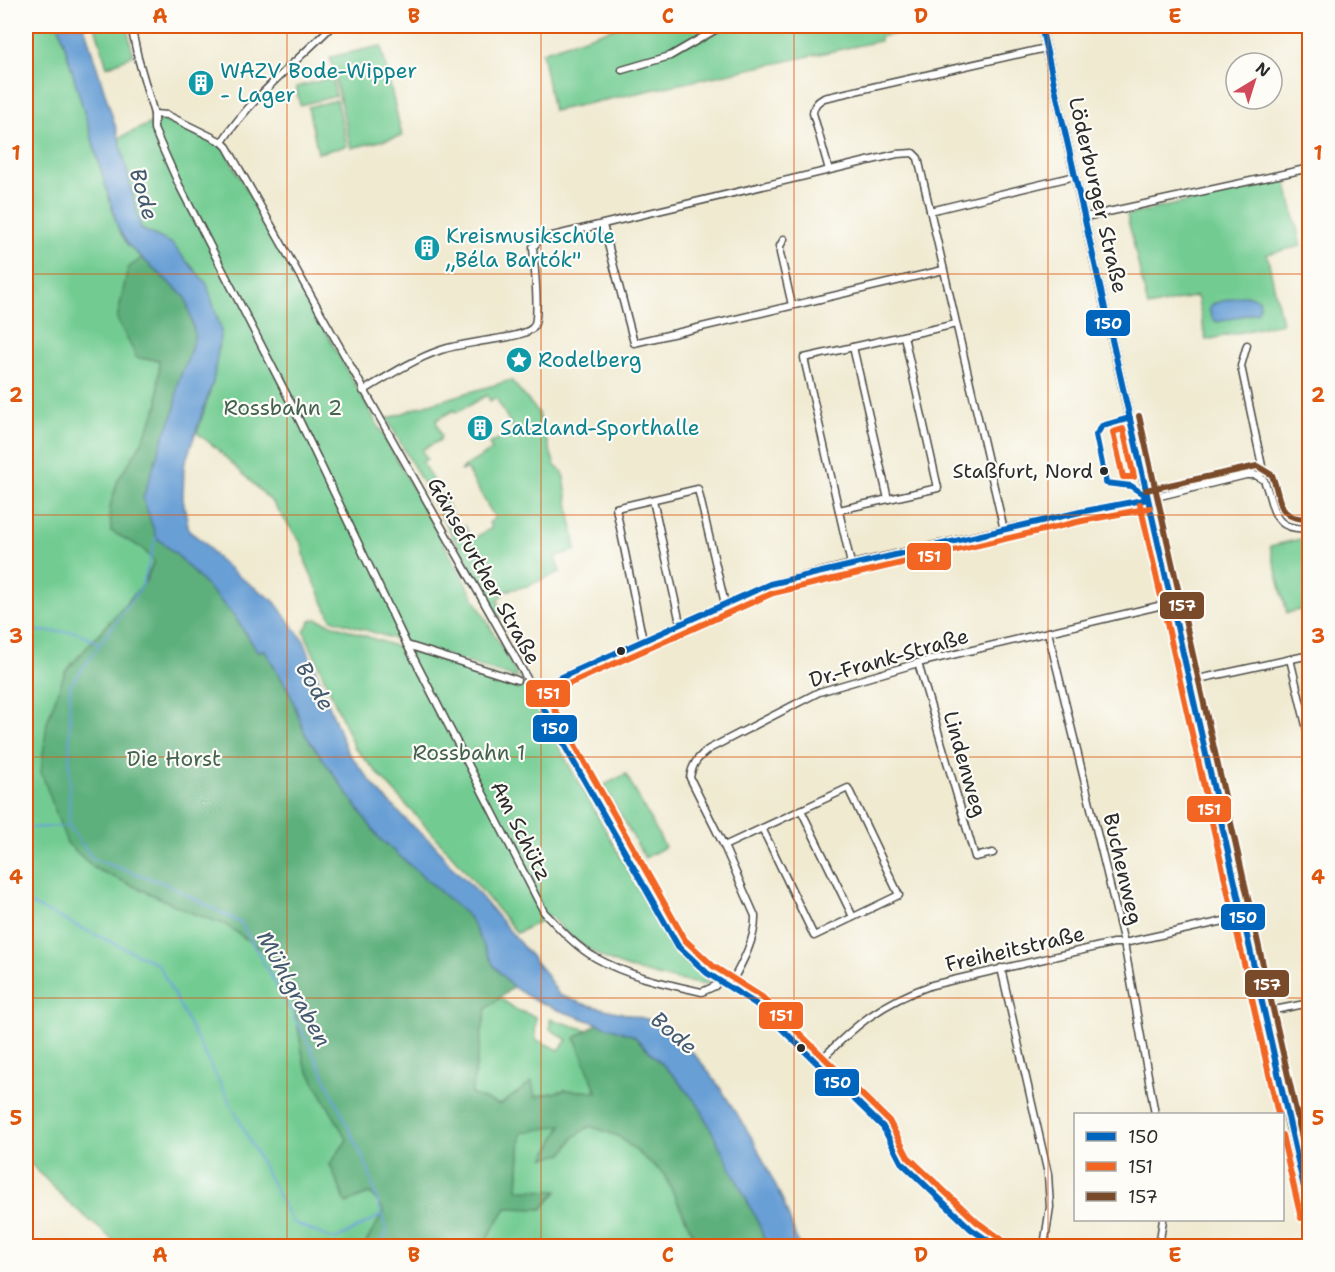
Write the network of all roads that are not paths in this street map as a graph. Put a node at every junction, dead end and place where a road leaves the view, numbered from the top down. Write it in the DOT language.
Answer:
graph roads {
  1 [pos="131,26"];
  2 [pos="332,26"];
  3 [pos="722,26"];
  4 [pos="1041,26"];
  5 [pos="1046,48"];
  6 [pos="622,70"];
  7 [pos="154,114"];
  8 [pos="222,142"];
  9 [pos="1310,168"];
  10 [pos="829,170"];
  11 [pos="1075,176"];
  12 [pos="930,211"];
  13 [pos="1085,217"];
  14 [pos="603,225"];
  15 [pos="784,239"];
  16 [pos="943,270"];
  17 [pos="792,306"];
  18 [pos="956,324"];
  19 [pos="904,336"];
  20 [pos="1247,345"];
  21 [pos="853,347"];
  22 [pos="363,391"];
  23 [pos="1260,477"];
  24 [pos="888,499"];
  25 [pos="1148,499"];
  26 [pos="653,500"];
  27 [pos="839,510"];
  28 [pos="1310,528"];
  29 [pos="1004,530"];
  30 [pos="851,564"];
  31 [pos="1171,603"];
  32 [pos="725,604"];
  33 [pos="680,623"];
  34 [pos="1048,633"];
  35 [pos="643,641"];
  36 [pos="407,645"];
  37 [pos="1310,655"];
  38 [pos="1290,659"];
  39 [pos="918,663"];
  40 [pos="517,680"];
  41 [pos="1189,681"];
  42 [pos="533,690"];
  43 [pos="1310,742"];
  44 [pos="801,810"];
  45 [pos="762,828"];
  46 [pos="724,846"];
  47 [pos="993,854"];
  48 [pos="853,917"];
  49 [pos="1242,917"];
  50 [pos="1124,943"];
  51 [pos="1001,968"];
  52 [pos="719,981"];
  53 [pos="729,987"];
  54 [pos="1310,1003"];
  55 [pos="1264,1012"];
  56 [pos="818,1063"];
  57 [pos="1155,1113"];
  58 [pos="1310,1216"];
  59 [pos="1163,1221"];
  60 [pos="996,1246"];
  61 [pos="1044,1246"];
  62 [pos="1159,1246"];
  1 -- 7 [label="street, Am Schütz"];
  2 -- 8 [label="street"];
  3 -- 6 [label="street"];
  4 -- 5 [label="street, Löderburger Straße"];
  5 -- 10 [label="street"];
  5 -- 11 [label="street, Löderburger Straße"];
  7 -- 8 [label="street"];
  7 -- 36 [label="street, Am Schütz"];
  8 -- 22 [label="street, Gänsefurther Straße"];
  9 -- 13 [label="street"];
  10 -- 12 [label="street"];
  10 -- 14 [label="street"];
  11 -- 12 [label="street"];
  11 -- 13 [label="street, Löderburger Straße"];
  12 -- 16 [label="street"];
  13 -- 25 [label="street, Löderburger Straße"];
  14 -- 17 [label="street"];
  14 -- 22 [label="street"];
  15 -- 17 [label="street"];
  16 -- 17 [label="street"];
  16 -- 18 [label="street"];
  18 -- 19 [label="street"];
  18 -- 29 [label="street"];
  19 -- 21 [label="street"];
  19 -- 24 [label="street"];
  20 -- 23 [label="street"];
  21 -- 24 [label="street"];
  21 -- 27 [label="street"];
  22 -- 42 [label="street, Gänsefurther Straße"];
  23 -- 25 [label="street"];
  23 -- 28 [label="street"];
  24 -- 27 [label="street"];
  25 -- 29 [label="street"];
  25 -- 31 [label="street, Löderburger Straße"];
  26 -- 32 [label="street"];
  26 -- 33 [label="street"];
  26 -- 35 [label="street"];
  27 -- 30 [label="street"];
  29 -- 30 [label="street"];
  30 -- 32 [label="street"];
  31 -- 34 [label="street, Dr.-Frank-Straße"];
  31 -- 41 [label="street, Löderburger Straße"];
  32 -- 33 [label="street"];
  33 -- 35 [label="street"];
  34 -- 39 [label="street, Dr.-Frank-Straße"];
  34 -- 50 [label="street, Buchenweg"];
  35 -- 42 [label="street"];
  36 -- 40 [label="street"];
  36 -- 52 [label="street, Am Schütz"];
  37 -- 38 [label="street"];
  38 -- 41 [label="street"];
  38 -- 43 [label="street"];
  39 -- 46 [label="street, Dr.-Frank-Straße"];
  39 -- 47 [label="street, Lindenweg"];
  41 -- 49 [label="street, Löderburger Straße"];
  42 -- 52 [label="street, Gänsefurther Straße"];
  44 -- 45 [label="street"];
  44 -- 48 [label="street"];
  44 -- 48 [label="street"];
  45 -- 46 [label="street"];
  45 -- 48 [label="street"];
  46 -- 53 [label="street, Dr.-Frank-Straße"];
  49 -- 50 [label="street, Freiheitstraße"];
  49 -- 55 [label="street, Löderburger Straße"];
  50 -- 51 [label="street, Freiheitstraße"];
  50 -- 57 [label="street, Buchenweg"];
  51 -- 56 [label="street, Freiheitstraße"];
  51 -- 61 [label="street"];
  52 -- 53 [label="street, Gänsefurther Straße"];
  53 -- 56 [label="street, Gänsefurther Straße"];
  54 -- 55 [label="street"];
  55 -- 58 [label="street, Löderburger Straße"];
  56 -- 60 [label="street, Gänsefurther Straße"];
  59 -- 62 [label="street"];
}
